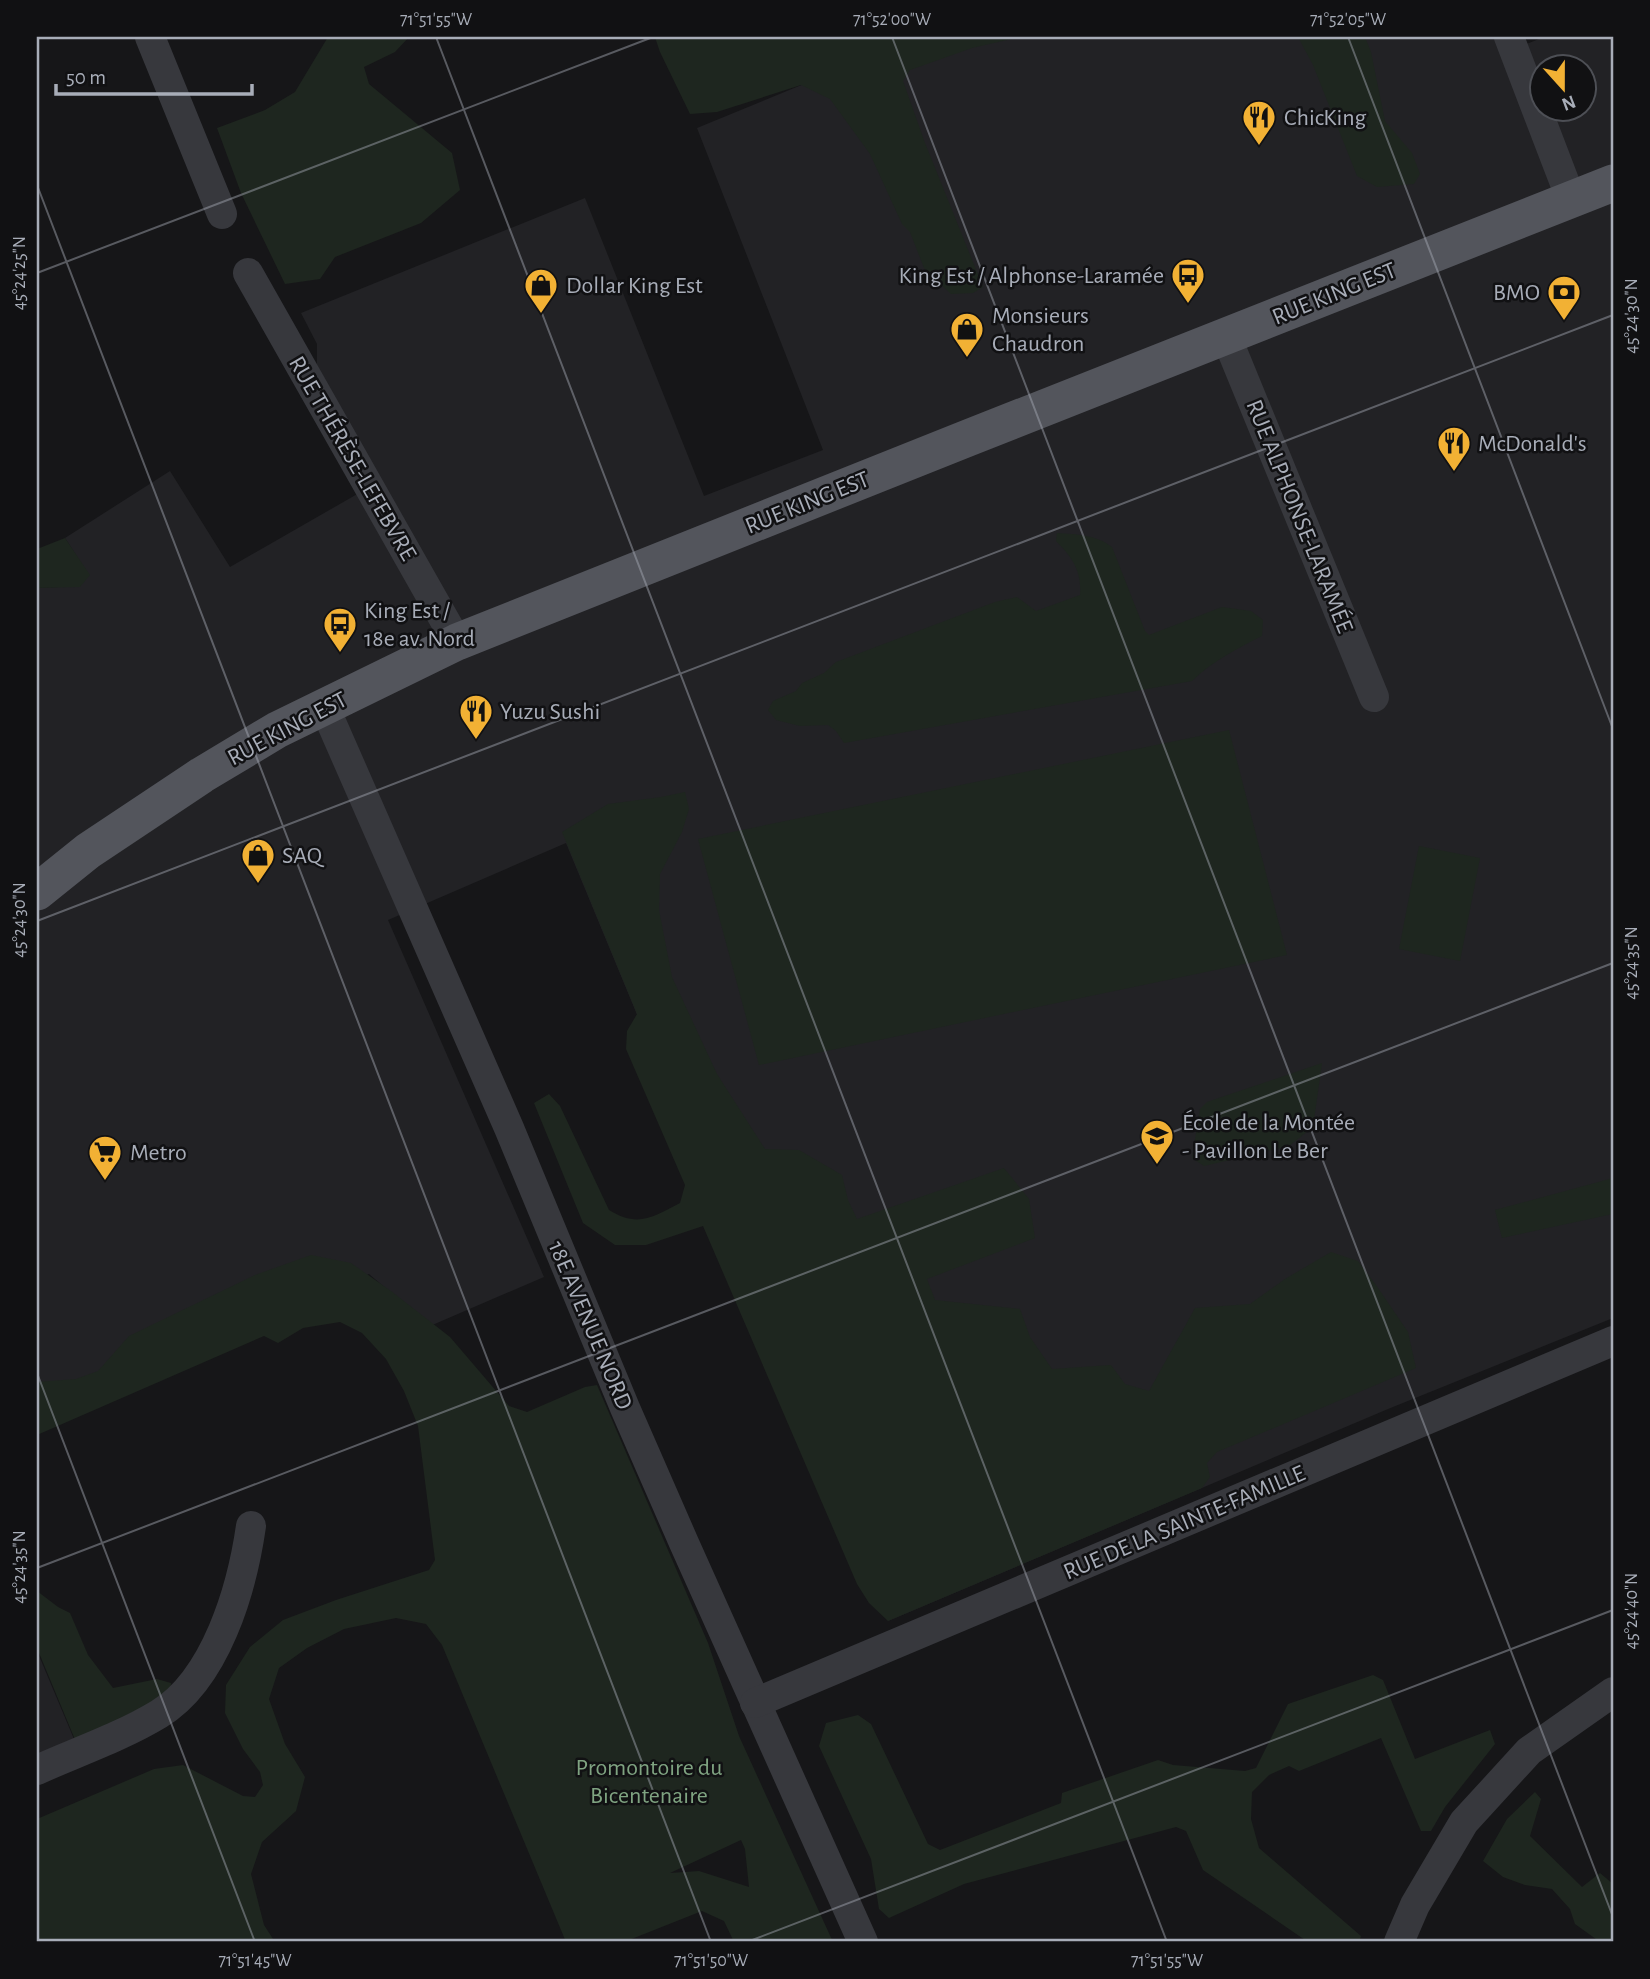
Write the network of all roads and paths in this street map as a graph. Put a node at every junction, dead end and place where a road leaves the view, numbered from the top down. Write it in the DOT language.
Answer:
graph roads {
  1 [pos="150,37"];
  2 [pos="1509,37"];
  3 [pos="1613,183"];
  4 [pos="1571,200"];
  5 [pos="222,214"];
  6 [pos="248,274"];
  7 [pos="1226,336"];
  8 [pos="457,642"];
  9 [pos="1374,697"];
  10 [pos="324,706"];
  11 [pos="37,892"];
  12 [pos="1613,1341"];
  13 [pos="251,1526"];
  14 [pos="1613,1692"];
  15 [pos="754,1703"];
  16 [pos="37,1770"];
  17 [pos="863,1942"];
  18 [pos="1399,1942"];
  1 -- 5 [label="street"];
  2 -- 4 [label="street"];
  3 -- 4 [label="main road, RUE KING EST"];
  4 -- 7 [label="main road, RUE KING EST"];
  6 -- 8 [label="street, RUE THÉRÈSE-LEFEBVRE"];
  7 -- 8 [label="main road, RUE KING EST"];
  7 -- 9 [label="street, RUE ALPHONSE-LARAMÉE"];
  8 -- 10 [label="main road, RUE KING EST"];
  10 -- 11 [label="main road, RUE KING EST"];
  10 -- 15 [label="street, 18E AVENUE NORD"];
  12 -- 15 [label="street, RUE DE LA SAINTE-FAMILLE"];
  13 -- 16 [label="street"];
  14 -- 18 [label="street"];
  15 -- 17 [label="street, 18E AVENUE NORD"];
}
